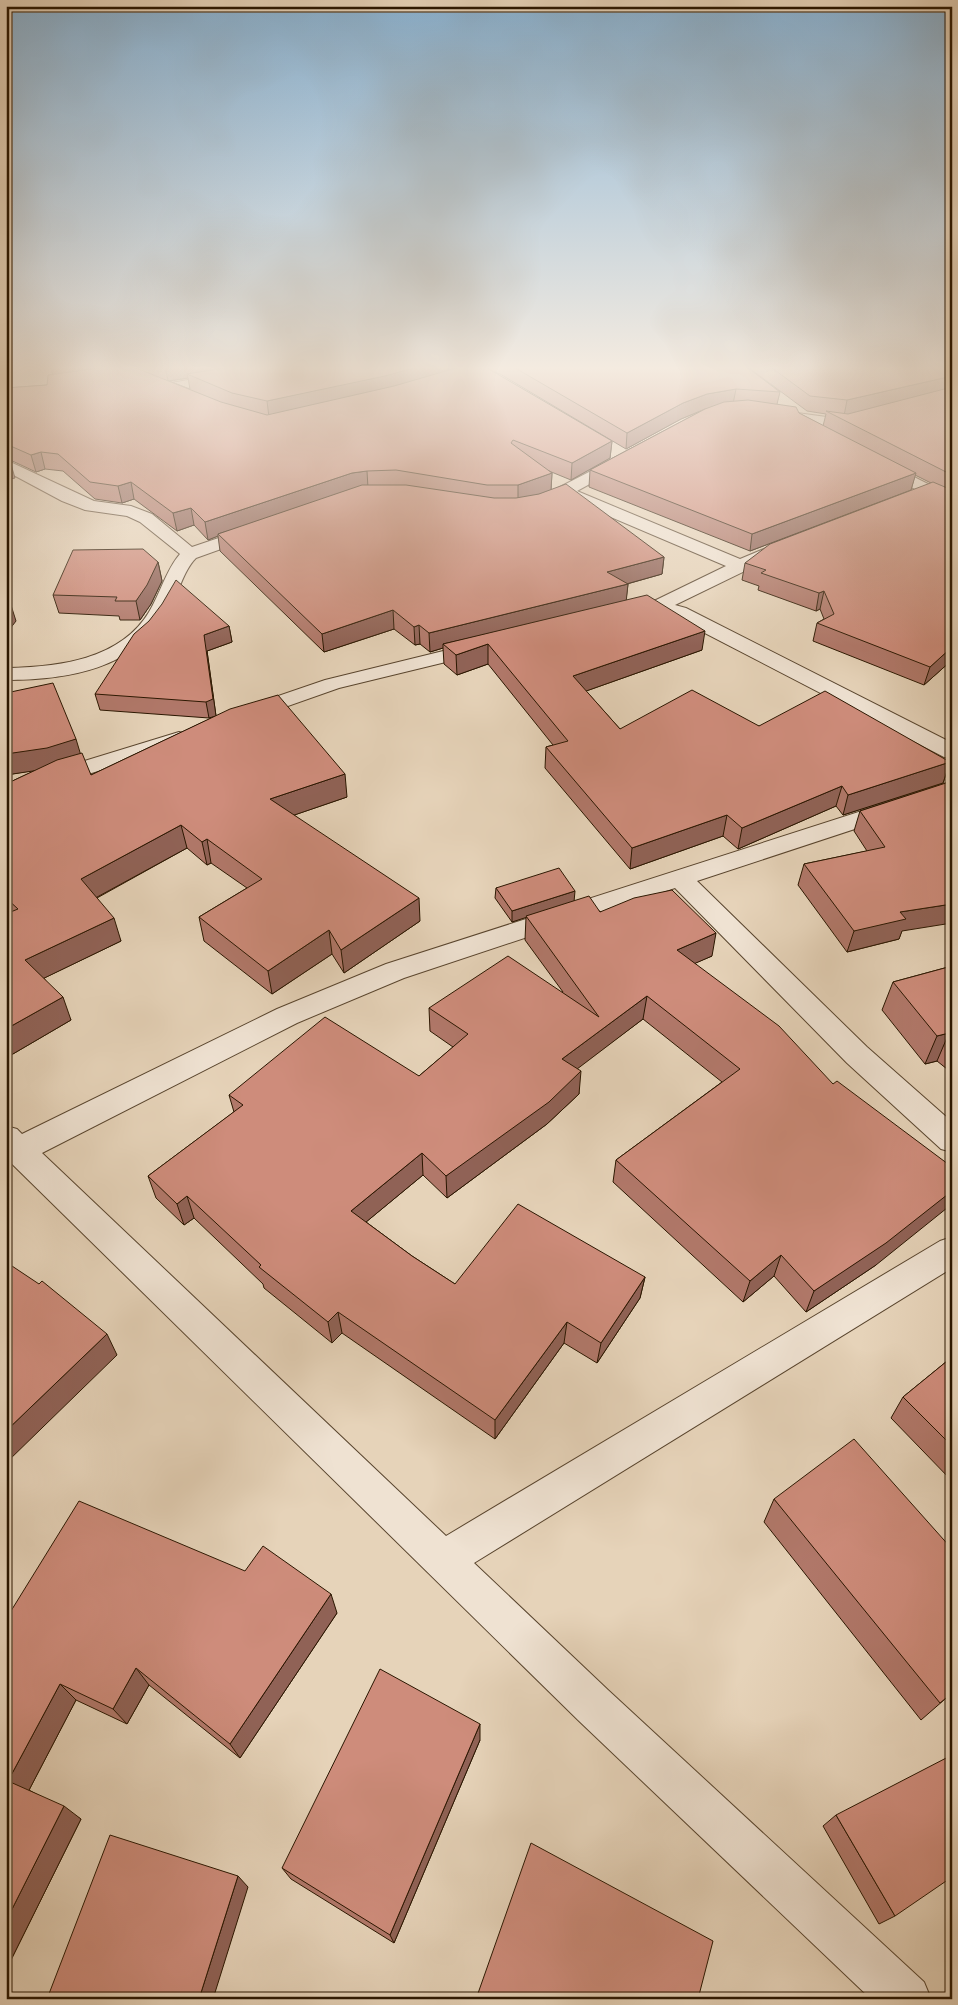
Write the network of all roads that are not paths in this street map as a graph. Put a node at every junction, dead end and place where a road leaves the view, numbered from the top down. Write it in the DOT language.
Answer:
graph roads {
  1 [pos="625,459"];
  2 [pos="868,459"];
  3 [pos="6,465"];
  4 [pos="564,491"];
  5 [pos="929,491"];
  6 [pos="911,498"];
  7 [pos="952,503"];
  8 [pos="523,509"];
  9 [pos="267,527"];
  10 [pos="794,541"];
  11 [pos="190,554"];
  12 [pos="738,565"];
  13 [pos="658,606"];
  14 [pos="612,614"];
  15 [pos="500,644"];
  16 [pos="6,674"];
  17 [pos="232,720"];
  18 [pos="196,733"];
  19 [pos="952,752"];
  20 [pos="952,789"];
  21 [pos="6,792"];
  22 [pos="680,879"];
  23 [pos="952,1140"];
  24 [pos="12,1144"];
  25 [pos="952,1251"];
  26 [pos="443,1560"];
  27 [pos="907,1999"];
  1 -- 4 [label="street"];
  2 -- 5 [label="street"];
  3 -- 11 [label="street"];
  4 -- 8 [label="street"];
  4 -- 12 [label="street"];
  5 -- 6 [label="street"];
  5 -- 7 [label="street"];
  9 -- 11 [label="street"];
  10 -- 12 [label="street"];
  11 -- 16 [label="street"];
  12 -- 13 [label="street"];
  13 -- 14 [label="street"];
  13 -- 19 [label="street"];
  15 -- 17 [label="street"];
  18 -- 21 [label="street"];
  20 -- 22 [label="street"];
  22 -- 23 [label="street"];
  22 -- 24 [label="street"];
  24 -- 26 [label="street"];
  25 -- 26 [label="street"];
  26 -- 27 [label="street"];
}
